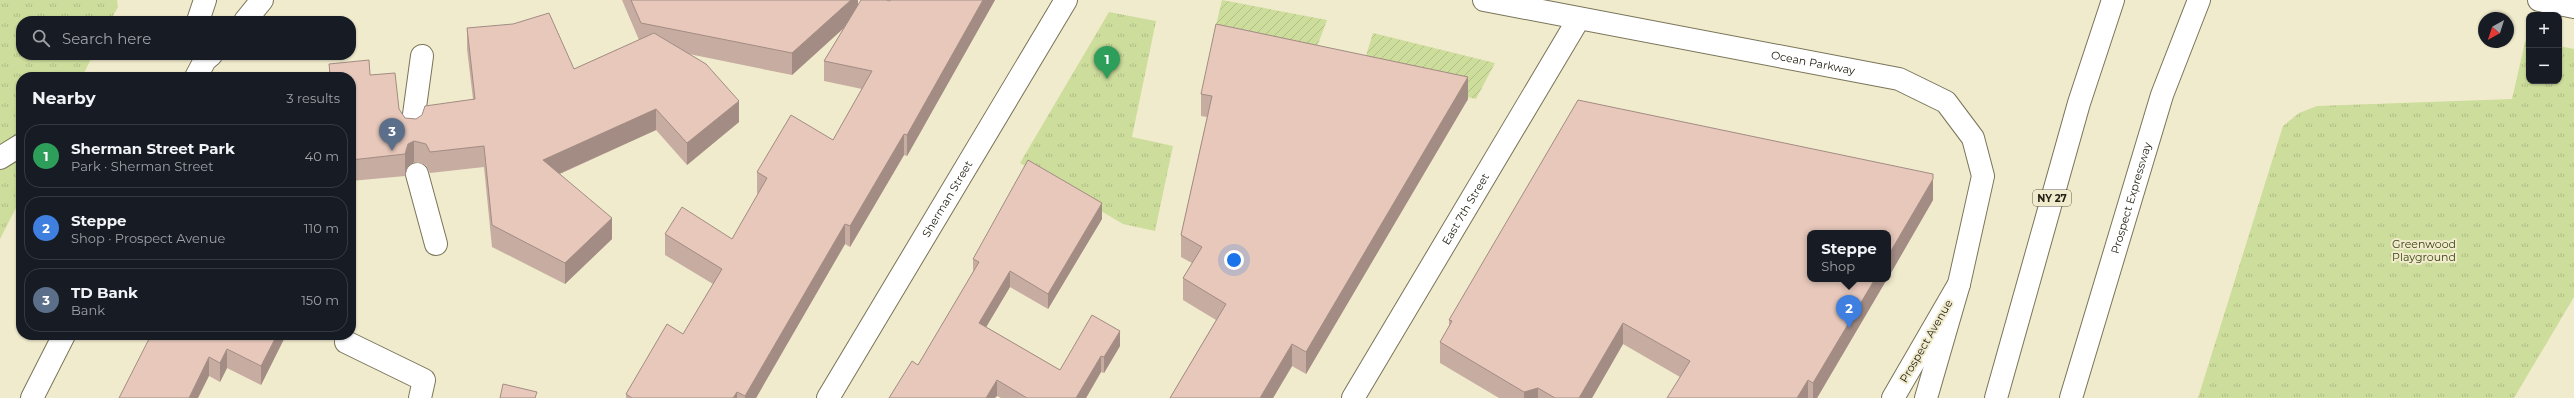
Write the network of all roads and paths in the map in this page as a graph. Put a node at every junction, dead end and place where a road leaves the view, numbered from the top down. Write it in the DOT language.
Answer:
graph roads {
  1 [pos="205,0"];
  2 [pos="262,0"];
  3 [pos="1066,0"];
  4 [pos="1484,0"];
  5 [pos="2113,0"];
  6 [pos="2199,0"];
  7 [pos="2539,0"];
  8 [pos="2574,7"];
  9 [pos="200,16"];
  10 [pos="249,16"];
  11 [pos="1578,20"];
  12 [pos="422,56"];
  13 [pos="412,129"];
  14 [pos="16,148"];
  15 [pos="0,158"];
  16 [pos="417,174"];
  17 [pos="436,244"];
  18 [pos="1959,284"];
  19 [pos="61,340"];
  20 [pos="346,342"];
  21 [pos="32,398"];
  22 [pos="420,398"];
  23 [pos="828,398"];
  24 [pos="1353,398"];
  25 [pos="1892,398"];
  26 [pos="1926,398"];
  27 [pos="1996,398"];
  28 [pos="2071,398"];
  1 -- 9 [label="main road"];
  2 -- 10 [label="main road"];
  3 -- 23 [label="main road, Sherman Street"];
  4 -- 11 [label="main road, Ocean Parkway"];
  5 -- 27 [label="main road, NY 27"];
  6 -- 28 [label="main road, Prospect Expressway"];
  7 -- 8 [label="main road"];
  11 -- 18 [label="main road, Ocean Parkway"];
  11 -- 24 [label="main road, East 7th Street"];
  12 -- 13 [label="main road"];
  14 -- 15 [label="main road"];
  16 -- 17 [label="main road"];
  18 -- 25 [label="main road, Prospect Avenue"];
  18 -- 26 [label="main road"];
  19 -- 21 [label="main road"];
  20 -- 22 [label="main road"];
}
